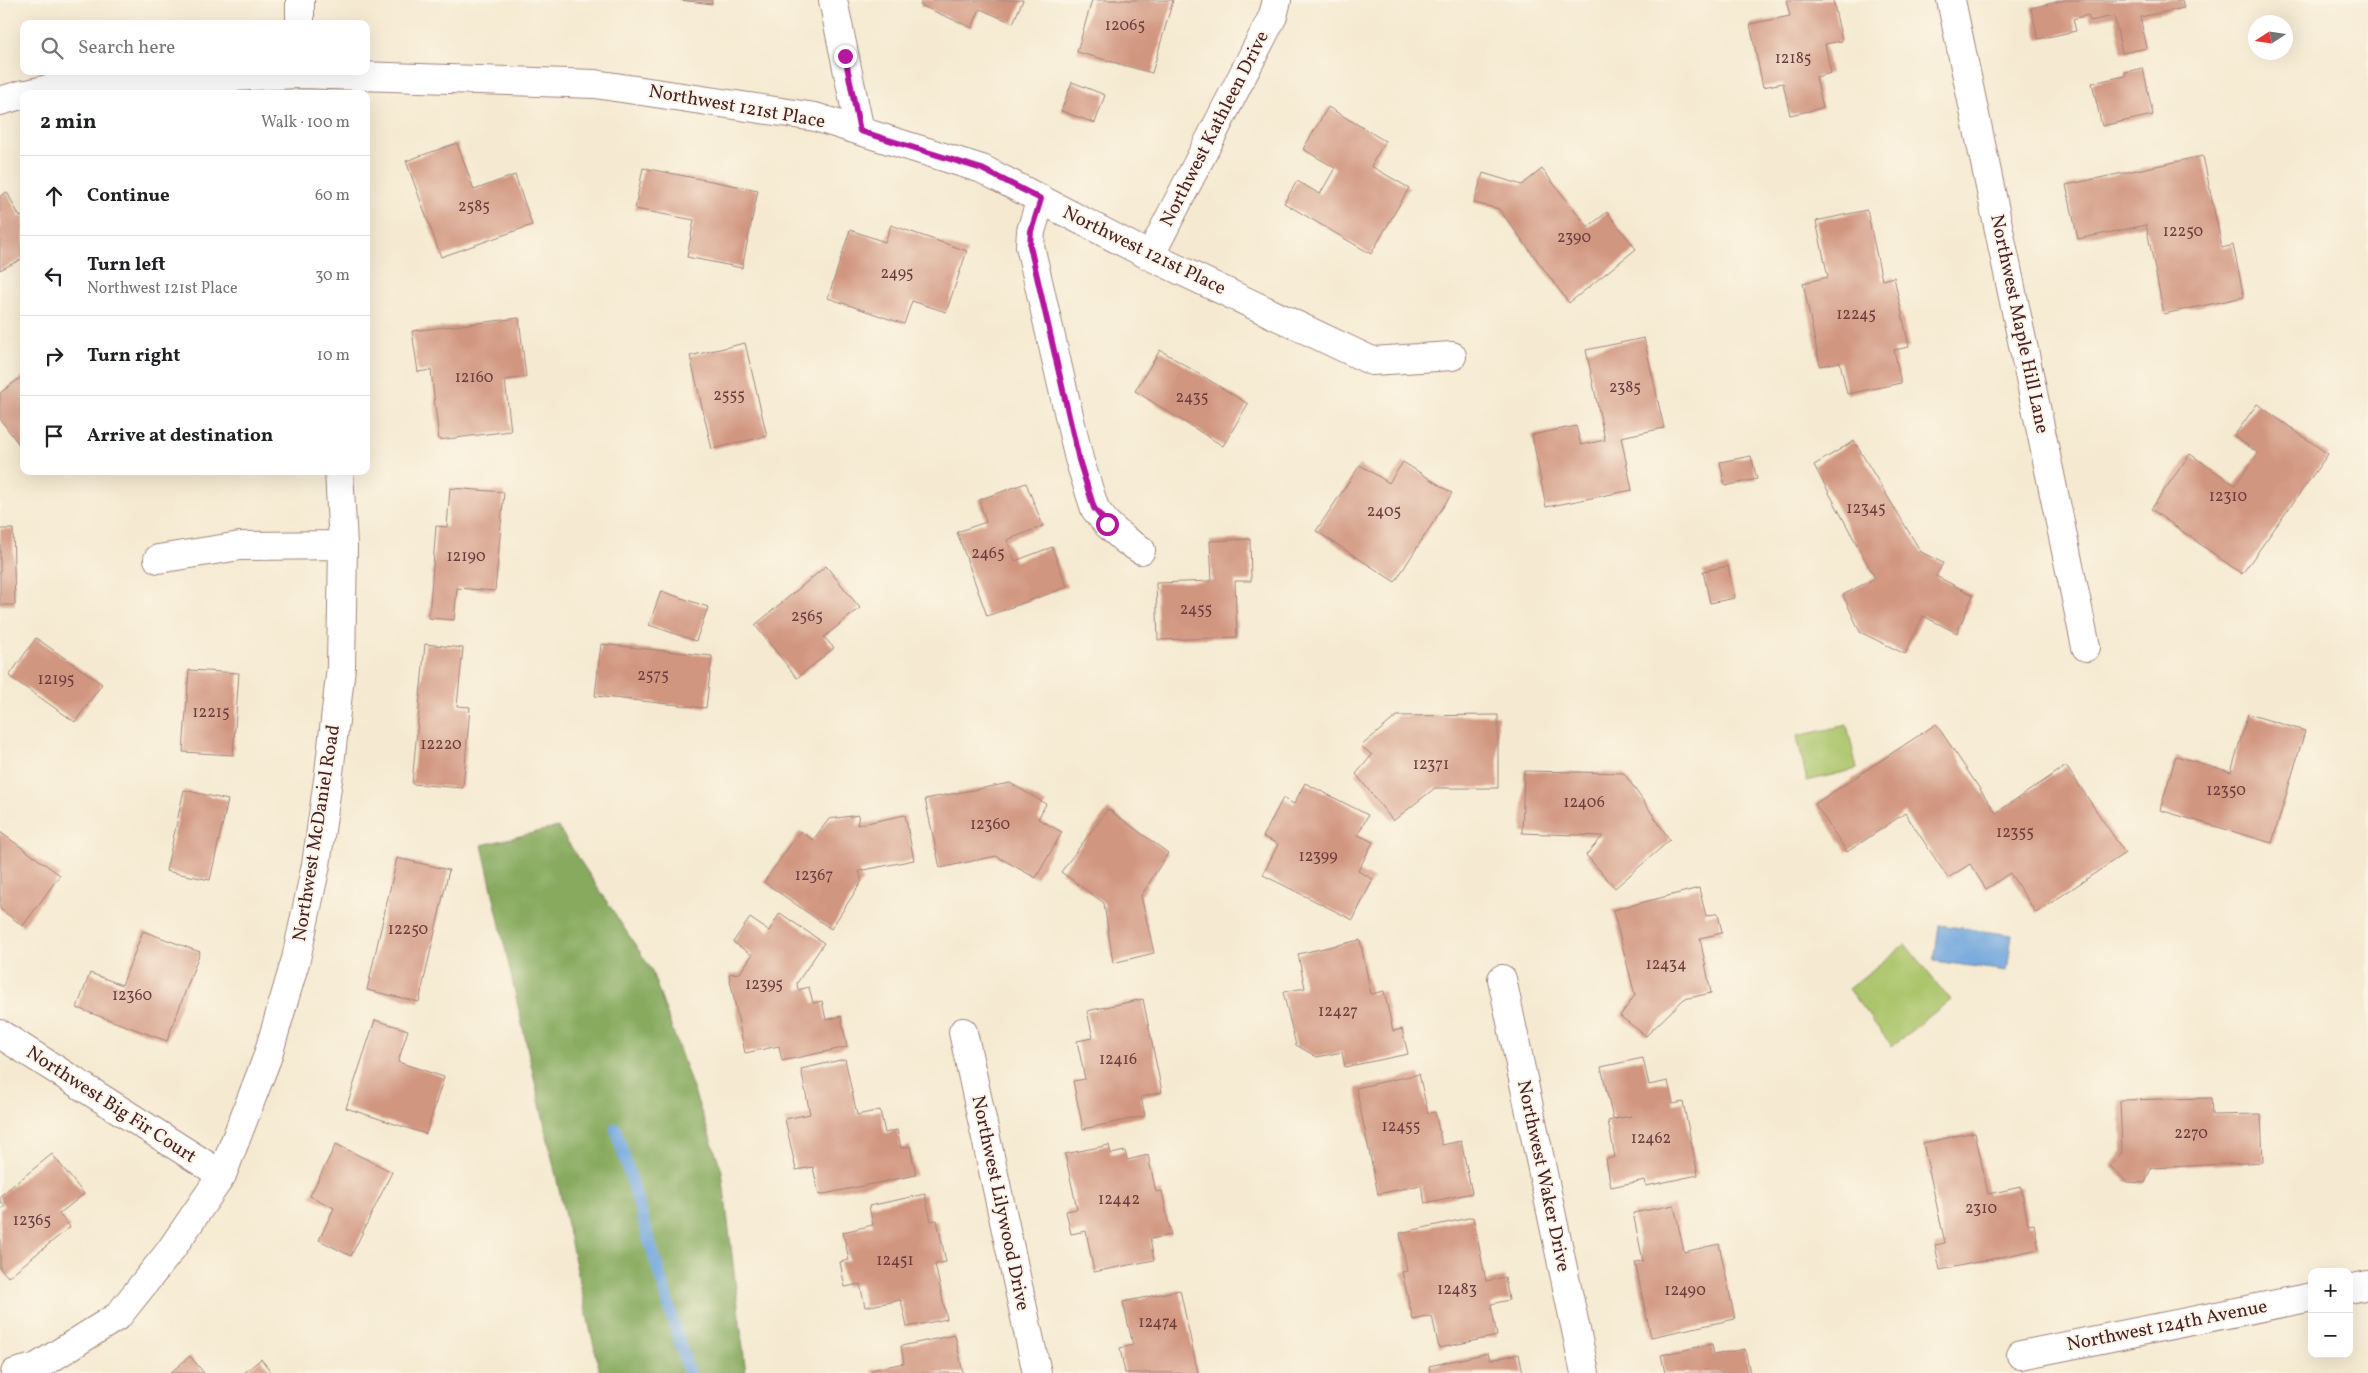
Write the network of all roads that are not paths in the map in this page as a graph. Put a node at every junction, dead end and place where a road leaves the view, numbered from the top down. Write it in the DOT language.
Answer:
graph roads {
  1 [pos="300,0"];
  2 [pos="833,0"];
  3 [pos="1277,0"];
  4 [pos="1951,0"];
  5 [pos="300,20"];
  6 [pos="300,80"];
  7 [pos="42,90"];
  8 [pos="20,95"];
  9 [pos="0,101"];
  10 [pos="860,131"];
  11 [pos="1041,199"];
  12 [pos="1150,256"];
  13 [pos="1452,356"];
  14 [pos="339,475"];
  15 [pos="343,545"];
  16 [pos="1141,550"];
  17 [pos="158,558"];
  18 [pos="2086,647"];
  19 [pos="1502,979"];
  20 [pos="963,1032"];
  21 [pos="0,1034"];
  22 [pos="222,1176"];
  23 [pos="2368,1285"];
  24 [pos="2353,1288"];
  25 [pos="2308,1298"];
  26 [pos="2021,1356"];
  27 [pos="15,1373"];
  28 [pos="1037,1373"];
  29 [pos="1585,1373"];
  1 -- 5 [label="street"];
  2 -- 10 [label="street"];
  3 -- 12 [label="street, Northwest Kathleen Drive"];
  4 -- 18 [label="street, Northwest Maple Hill Lane"];
  6 -- 7 [label="street"];
  6 -- 10 [label="street, Northwest 121st Place"];
  8 -- 9 [label="street"];
  10 -- 11 [label="street, Northwest 121st Place"];
  11 -- 12 [label="street, Northwest 121st Place"];
  11 -- 16 [label="street"];
  12 -- 13 [label="street, Northwest 121st Place"];
  14 -- 15 [label="street, Northwest McDaniel Road"];
  15 -- 17 [label="street"];
  15 -- 22 [label="street, Northwest McDaniel Road"];
  19 -- 29 [label="street, Northwest Waker Drive"];
  20 -- 28 [label="street, Northwest Lilywood Drive"];
  21 -- 22 [label="street, Northwest Big Fir Court"];
  22 -- 27 [label="street, Northwest McDaniel Road"];
  23 -- 24 [label="street"];
  25 -- 26 [label="street, Northwest 124th Avenue"];
}
